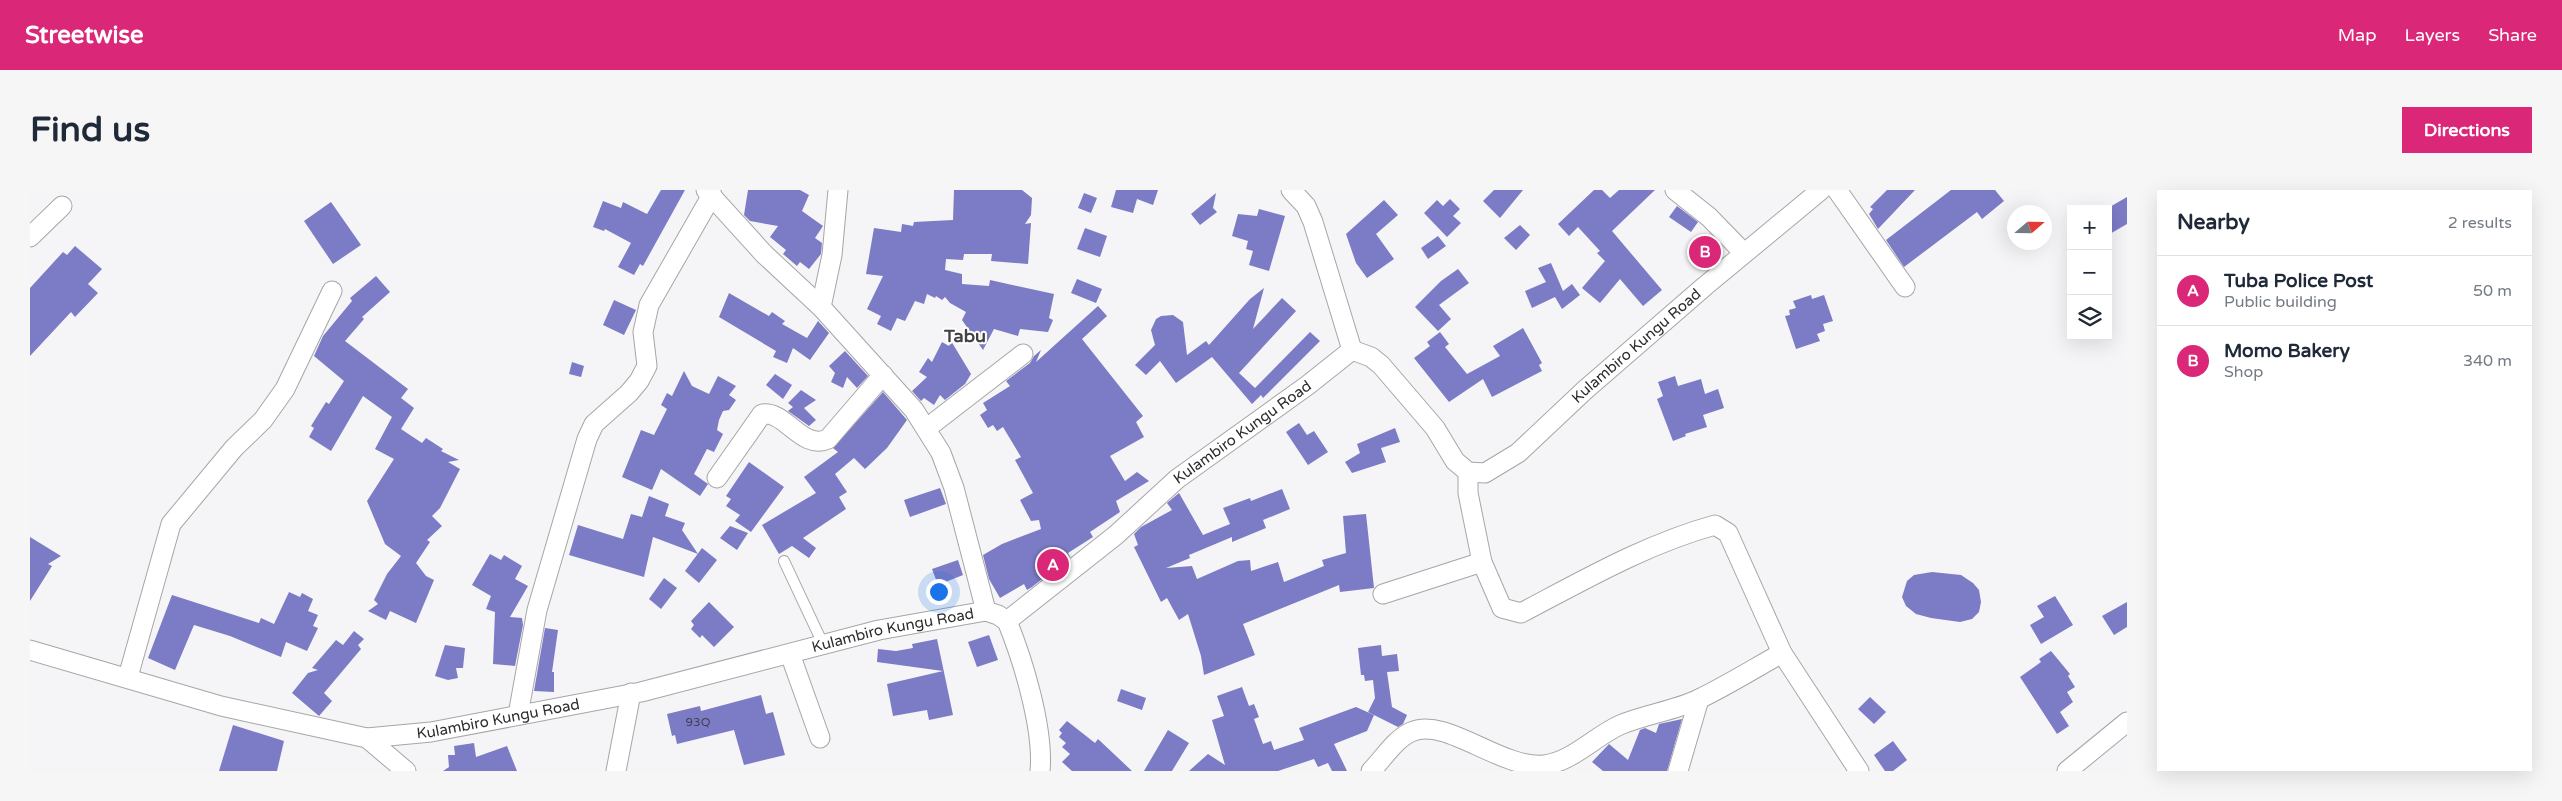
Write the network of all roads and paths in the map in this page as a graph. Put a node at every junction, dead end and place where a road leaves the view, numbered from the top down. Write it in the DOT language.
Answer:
graph roads {
  1 [pos="838,190"];
  2 [pos="1291,190"];
  3 [pos="1675,190"];
  4 [pos="1821,190"];
  5 [pos="1836,190"];
  6 [pos="709,192"];
  7 [pos="62,206"];
  8 [pos="30,237"];
  9 [pos="1744,253"];
  10 [pos="1906,287"];
  11 [pos="332,291"];
  12 [pos="821,307"];
  13 [pos="1352,350"];
  14 [pos="1023,354"];
  15 [pos="883,375"];
  16 [pos="927,428"];
  17 [pos="1468,472"];
  18 [pos="717,478"];
  19 [pos="784,561"];
  20 [pos="1482,562"];
  21 [pos="1383,594"];
  22 [pos="986,611"];
  23 [pos="1007,621"];
  24 [pos="824,644"];
  25 [pos="30,650"];
  26 [pos="1782,653"];
  27 [pos="790,654"];
  28 [pos="128,677"];
  29 [pos="631,693"];
  30 [pos="1699,699"];
  31 [pos="518,715"];
  32 [pos="2127,722"];
  33 [pos="366,738"];
  34 [pos="820,738"];
  35 [pos="1503,764"];
  36 [pos="406,771"];
  37 [pos="616,771"];
  38 [pos="1040,771"];
  39 [pos="1371,771"];
  40 [pos="1678,771"];
  41 [pos="1859,771"];
  42 [pos="2068,771"];
  1 -- 12 [label="street"];
  2 -- 13 [label="street"];
  3 -- 9 [label="street"];
  4 -- 9 [label="street, Kulambiro Kungu Road"];
  5 -- 10 [label="street"];
  6 -- 12 [label="street"];
  6 -- 31 [label="street"];
  7 -- 8 [label="street"];
  9 -- 17 [label="street, Kulambiro Kungu Road"];
  11 -- 28 [label="street"];
  12 -- 15 [label="street"];
  13 -- 17 [label="street"];
  13 -- 23 [label="street, Kulambiro Kungu Road"];
  14 -- 16 [label="street"];
  15 -- 16 [label="street"];
  15 -- 18 [label="street"];
  16 -- 22 [label="street"];
  17 -- 20 [label="street"];
  19 -- 24 [label="lane"];
  20 -- 21 [label="street"];
  20 -- 26 [label="street"];
  22 -- 23 [label="street, Kulambiro Kungu Road"];
  22 -- 24 [label="street, Kulambiro Kungu Road"];
  23 -- 38 [label="street"];
  24 -- 27 [label="street, Kulambiro Kungu Road"];
  25 -- 28 [label="street, Kulambiro Kungu Road"];
  26 -- 30 [label="street"];
  26 -- 41 [label="street"];
  27 -- 29 [label="street, Kulambiro Kungu Road"];
  27 -- 34 [label="street"];
  28 -- 33 [label="street, Kulambiro Kungu Road"];
  29 -- 31 [label="street, Kulambiro Kungu Road"];
  29 -- 37 [label="street"];
  30 -- 35 [label="street"];
  30 -- 40 [label="street"];
  31 -- 33 [label="street, Kulambiro Kungu Road"];
  32 -- 42 [label="street"];
  33 -- 36 [label="street"];
  35 -- 39 [label="street"];
}
